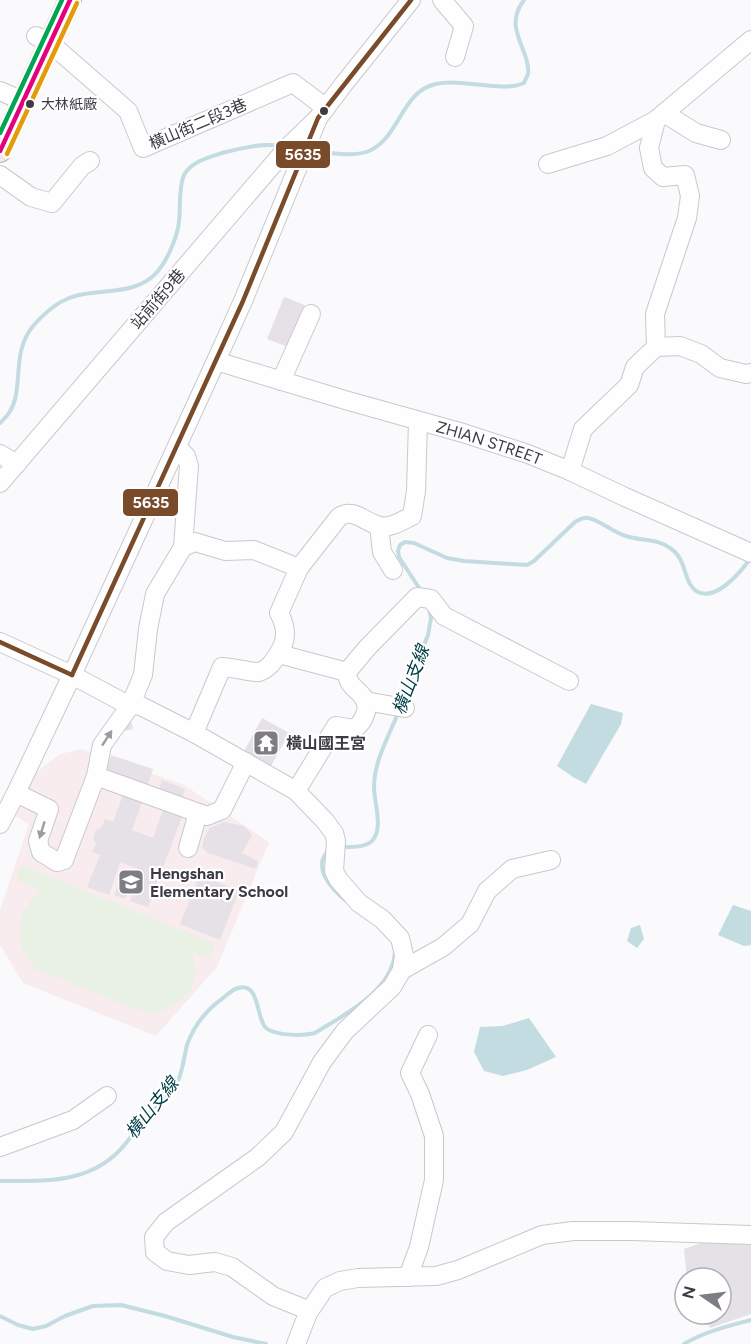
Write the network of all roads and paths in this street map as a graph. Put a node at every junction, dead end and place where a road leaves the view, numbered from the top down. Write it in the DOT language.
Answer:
graph roads {
  1 [pos="53,0"];
  2 [pos="70,0"];
  3 [pos="411,0"];
  4 [pos="442,0"];
  5 [pos="43,39"];
  6 [pos="751,40"];
  7 [pos="455,57"];
  8 [pos="8,101"];
  9 [pos="322,113"];
  10 [pos="660,116"];
  11 [pos="721,140"];
  12 [pos="0,151"];
  13 [pos="90,161"];
  14 [pos="548,164"];
  15 [pos="0,175"];
  16 [pos="311,314"];
  17 [pos="656,346"];
  18 [pos="216,361"];
  19 [pos="751,374"];
  20 [pos="281,381"];
  21 [pos="418,421"];
  22 [pos="177,447"];
  23 [pos="0,454"];
  24 [pos="18,464"];
  25 [pos="570,471"];
  26 [pos="0,483"];
  27 [pos="379,526"];
  28 [pos="183,547"];
  29 [pos="748,552"];
  30 [pos="299,568"];
  31 [pos="393,570"];
  32 [pos="0,642"];
  33 [pos="279,654"];
  34 [pos="347,672"];
  35 [pos="72,675"];
  36 [pos="570,681"];
  37 [pos="365,701"];
  38 [pos="130,706"];
  39 [pos="398,707"];
  40 [pos="194,733"];
  41 [pos="246,762"];
  42 [pos="96,776"];
  43 [pos="296,791"];
  44 [pos="16,793"];
  45 [pos="198,813"];
  46 [pos="0,824"];
  47 [pos="188,848"];
  48 [pos="551,860"];
  49 [pos="402,970"];
  50 [pos="428,1035"];
  51 [pos="107,1096"];
  52 [pos="0,1147"];
  53 [pos="751,1235"];
  54 [pos="408,1277"];
  55 [pos="309,1312"];
  56 [pos="296,1344"];
  1 -- 5 [label="main road"];
  2 -- 5 [label="main road"];
  3 -- 9 [label="street"];
  4 -- 7 [label="street"];
  5 -- 8 [label="main road"];
  5 -- 9 [label="street, 橫山街二段3巷"];
  6 -- 10 [label="street"];
  8 -- 12 [label="main road"];
  9 -- 18 [label="street"];
  9 -- 24 [label="street, 站前街9巷"];
  10 -- 11 [label="street"];
  10 -- 14 [label="street"];
  10 -- 17 [label="street"];
  13 -- 15 [label="street"];
  16 -- 20 [label="street"];
  17 -- 19 [label="street"];
  17 -- 25 [label="street"];
  18 -- 20 [label="street, ZHIAN STREET"];
  18 -- 22 [label="street"];
  20 -- 21 [label="street, ZHIAN STREET"];
  21 -- 25 [label="street, ZHIAN STREET"];
  21 -- 27 [label="street"];
  22 -- 28 [label="street"];
  22 -- 35 [label="street"];
  23 -- 24 [label="street"];
  24 -- 26 [label="street, 站前街9巷"];
  25 -- 29 [label="street, ZHIAN STREET"];
  27 -- 30 [label="street"];
  27 -- 31 [label="street"];
  28 -- 30 [label="street"];
  28 -- 38 [label="street"];
  30 -- 33 [label="street"];
  32 -- 35 [label="street"];
  33 -- 34 [label="street"];
  33 -- 40 [label="street"];
  34 -- 36 [label="street"];
  34 -- 37 [label="street"];
  35 -- 38 [label="street"];
  35 -- 44 [label="street"];
  37 -- 39 [label="street"];
  37 -- 43 [label="street"];
  38 -- 40 [label="street"];
  42 -- 38 [label="street, one-way"];
  40 -- 41 [label="street"];
  41 -- 43 [label="street"];
  41 -- 45 [label="street"];
  44 -- 42 [label="street, one-way"];
  42 -- 45 [label="street"];
  43 -- 49 [label="street"];
  44 -- 46 [label="street"];
  45 -- 47 [label="street"];
  48 -- 49 [label="street"];
  49 -- 55 [label="street"];
  50 -- 54 [label="street"];
  51 -- 52 [label="street"];
  53 -- 54 [label="street"];
  54 -- 55 [label="street"];
  55 -- 56 [label="street"];
}
